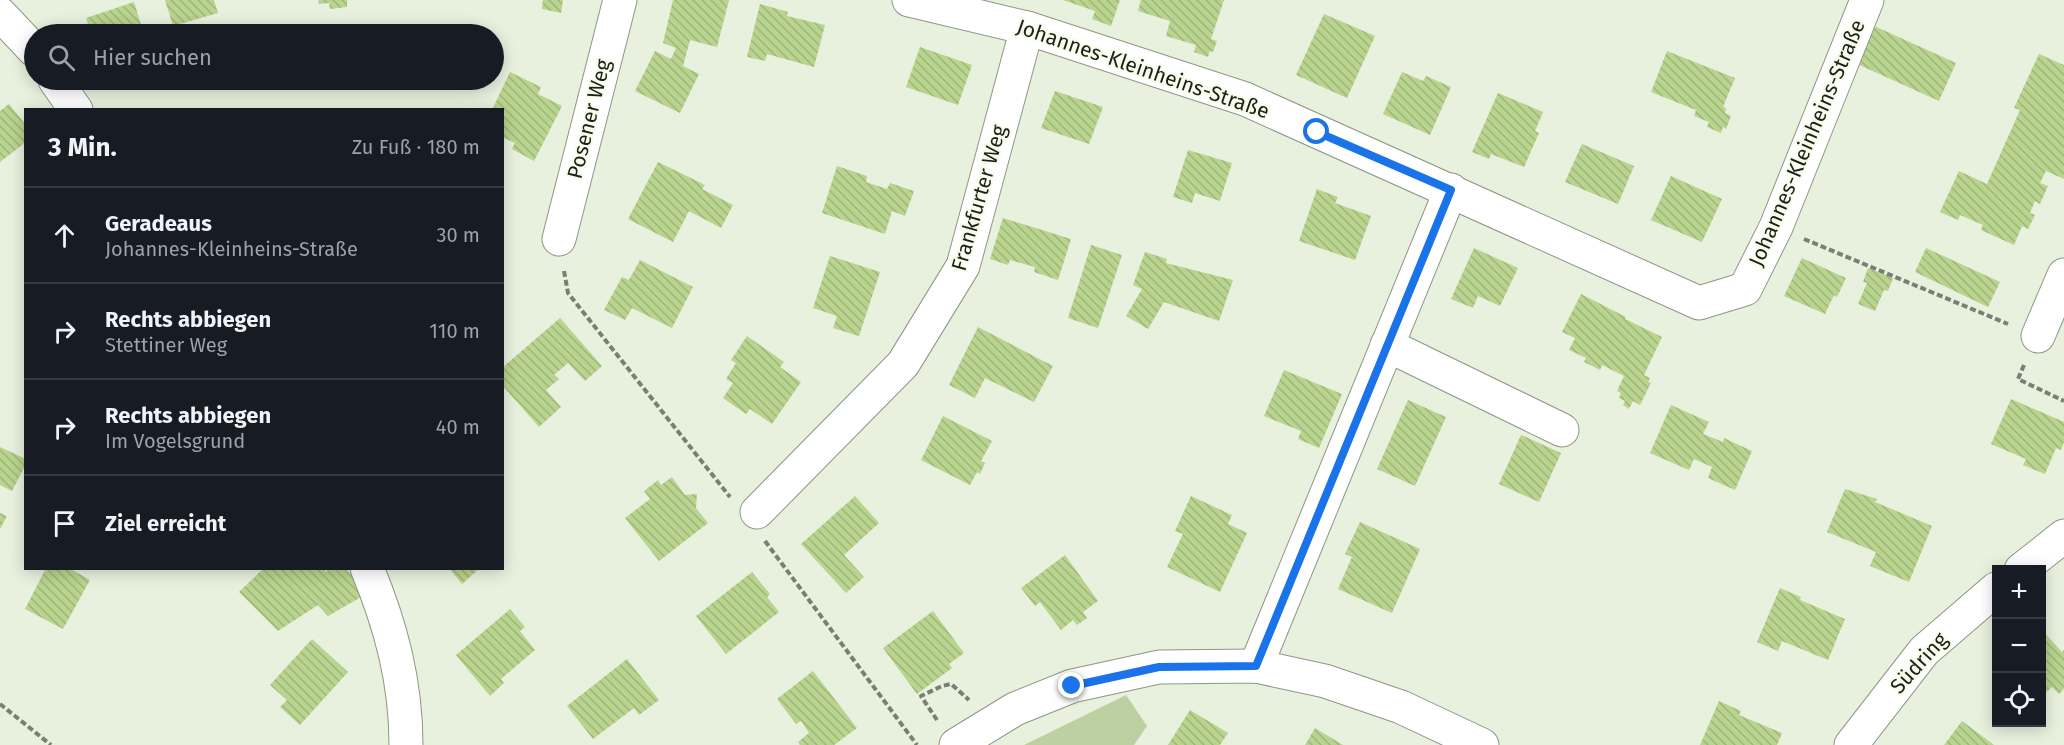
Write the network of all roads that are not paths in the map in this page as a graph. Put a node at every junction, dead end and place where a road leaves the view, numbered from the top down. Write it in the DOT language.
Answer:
graph roads {
  1 [pos="620,0"];
  2 [pos="909,0"];
  3 [pos="1867,0"];
  4 [pos="0,14"];
  5 [pos="1027,28"];
  6 [pos="24,39"];
  7 [pos="62,90"];
  8 [pos="75,108"];
  9 [pos="1451,190"];
  10 [pos="559,239"];
  11 [pos="2064,275"];
  12 [pos="2038,336"];
  13 [pos="1387,345"];
  14 [pos="1562,430"];
  15 [pos="757,512"];
  16 [pos="2064,536"];
  17 [pos="2027,565"];
  18 [pos="368,570"];
  19 [pos="1992,592"];
  20 [pos="1256,666"];
  21 [pos="406,745"];
  22 [pos="956,745"];
  23 [pos="1482,745"];
  24 [pos="1851,745"];
  1 -- 10 [label="street, Posener Weg"];
  2 -- 5 [label="street, Johannes-Kleinheins-Straße"];
  3 -- 9 [label="street, Johannes-Kleinheins-Straße"];
  4 -- 6 [label="street"];
  5 -- 9 [label="street, Johannes-Kleinheins-Straße"];
  5 -- 15 [label="street, Frankfurter Weg"];
  7 -- 8 [label="street"];
  9 -- 13 [label="street"];
  11 -- 12 [label="street"];
  13 -- 14 [label="street"];
  13 -- 20 [label="street"];
  16 -- 17 [label="street"];
  18 -- 21 [label="street"];
  19 -- 24 [label="street, Südring"];
  20 -- 22 [label="street"];
  20 -- 23 [label="street"];
}
